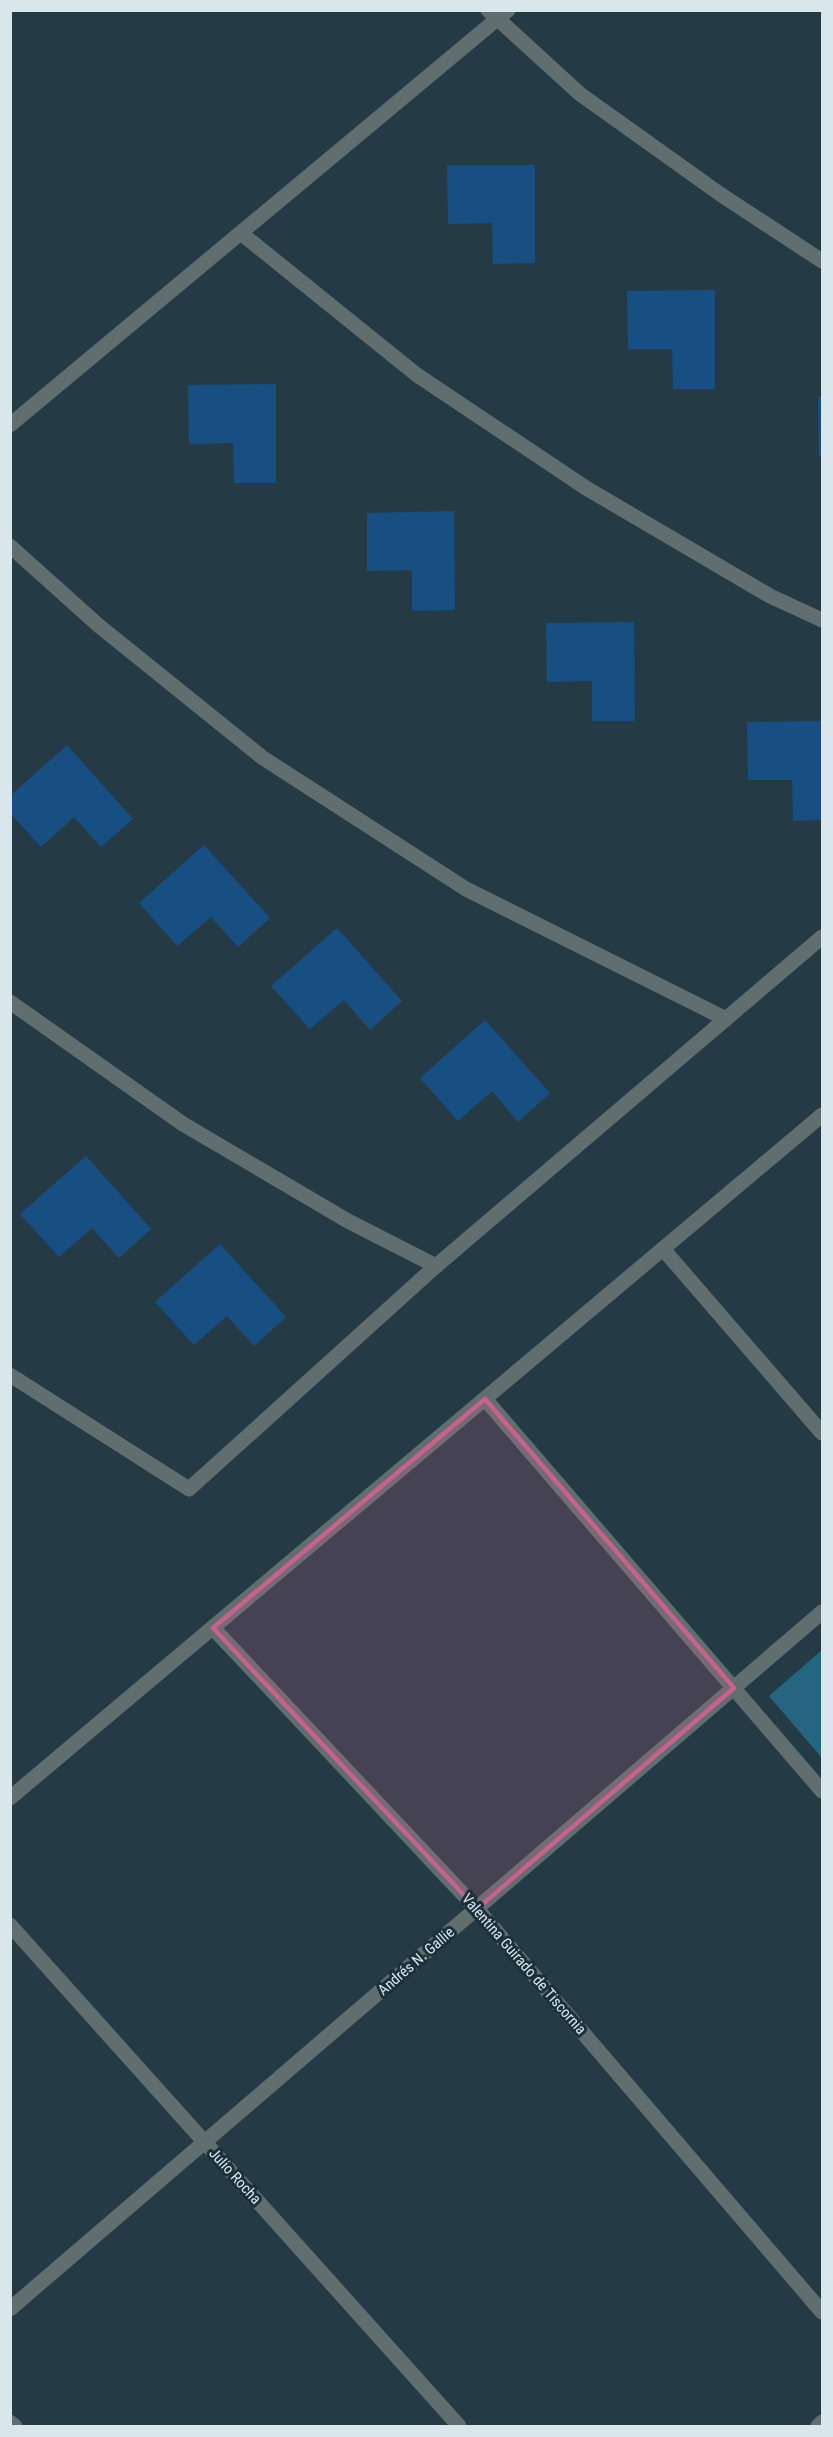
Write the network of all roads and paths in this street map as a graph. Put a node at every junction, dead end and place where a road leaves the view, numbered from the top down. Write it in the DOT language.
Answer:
graph roads {
  1 [pos="498,14"];
  2 [pos="242,234"];
  3 [pos="822,261"];
  4 [pos="10,425"];
  5 [pos="10,546"];
  6 [pos="822,620"];
  7 [pos="822,937"];
  8 [pos="10,1002"];
  9 [pos="726,1019"];
  10 [pos="822,1115"];
  11 [pos="663,1249"];
  12 [pos="436,1266"];
  13 [pos="10,1375"];
  14 [pos="485,1399"];
  15 [pos="822,1433"];
  16 [pos="822,1612"];
  17 [pos="213,1628"];
  18 [pos="734,1688"];
  19 [pos="822,1791"];
  20 [pos="10,1798"];
  21 [pos="477,1909"];
  22 [pos="10,1925"];
  23 [pos="205,2142"];
  24 [pos="10,2309"];
  25 [pos="822,2312"];
  26 [pos="10,2422"];
  27 [pos="822,2422"];
  28 [pos="15,2427"];
  29 [pos="459,2427"];
  30 [pos="818,2427"];
  1 -- 2 [label="street"];
  1 -- 3 [label="street"];
  2 -- 4 [label="street"];
  2 -- 6 [label="street"];
  5 -- 9 [label="street"];
  7 -- 9 [label="street"];
  8 -- 12 [label="street"];
  9 -- 12 [label="street"];
  10 -- 11 [label="street"];
  11 -- 14 [label="street"];
  11 -- 15 [label="street"];
  12 -- 13 [label="street"];
  14 -- 17 [label="street"];
  14 -- 18 [label="street"];
  16 -- 18 [label="street, Andrés N. Gallie"];
  17 -- 20 [label="street"];
  17 -- 21 [label="street, Valentina Guirado de Tiscornia"];
  18 -- 19 [label="street"];
  18 -- 21 [label="street, Andrés N. Gallie"];
  21 -- 23 [label="street, Andrés N. Gallie"];
  21 -- 25 [label="street, Valentina Guirado de Tiscornia"];
  22 -- 23 [label="street, Julio Rocha"];
  23 -- 24 [label="street, Andrés N. Gallie"];
  23 -- 29 [label="street, Julio Rocha"];
  26 -- 28 [label="street"];
  27 -- 30 [label="street"];
}
